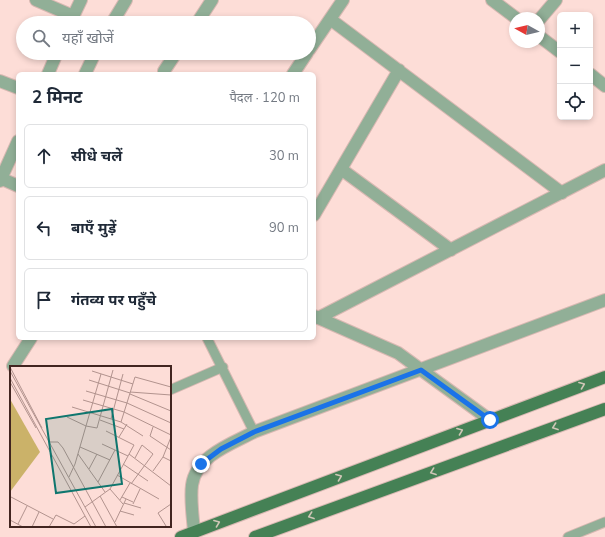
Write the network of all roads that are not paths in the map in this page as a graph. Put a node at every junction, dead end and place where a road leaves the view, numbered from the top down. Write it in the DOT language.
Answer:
graph roads {
  1 [pos="36,0"];
  2 [pos="81,0"];
  3 [pos="126,0"];
  4 [pos="212,0"];
  5 [pos="343,0"];
  6 [pos="492,0"];
  7 [pos="556,0"];
  8 [pos="509,13"];
  9 [pos="545,13"];
  10 [pos="65,16"];
  11 [pos="74,16"];
  12 [pos="116,16"];
  13 [pos="201,16"];
  14 [pos="330,19"];
  15 [pos="316,40"];
  16 [pos="545,41"];
  17 [pos="557,50"];
  18 [pos="54,60"];
  19 [pos="92,60"];
  20 [pos="171,60"];
  21 [pos="302,60"];
  22 [pos="399,70"];
  23 [pos="164,71"];
  24 [pos="49,72"];
  25 [pos="86,72"];
  26 [pos="294,72"];
  27 [pos="593,76"];
  28 [pos="0,80"];
  29 [pos="605,86"];
  30 [pos="16,87"];
  31 [pos="16,145"];
  32 [pos="341,169"];
  33 [pos="605,170"];
  34 [pos="0,179"];
  35 [pos="16,185"];
  36 [pos="562,192"];
  37 [pos="316,212"];
  38 [pos="451,250"];
  39 [pos="605,300"];
  40 [pos="316,317"];
  41 [pos="30,340"];
  42 [pos="208,340"];
  43 [pos="13,366"];
  44 [pos="222,367"];
  45 [pos="421,370"];
  46 [pos="605,377"];
  47 [pos="171,390"];
  48 [pos="605,409"];
  49 [pos="490,420"];
  50 [pos="254,432"];
  51 [pos="605,522"];
  52 [pos="194,532"];
  53 [pos="181,537"];
  54 [pos="255,537"];
  55 [pos="568,537"];
  1 -- 10 [label="street"];
  2 -- 11 [label="street"];
  3 -- 12 [label="street"];
  4 -- 13 [label="street"];
  5 -- 14 [label="street"];
  6 -- 8 [label="street"];
  7 -- 9 [label="street"];
  14 -- 15 [label="street"];
  14 -- 22 [label="street"];
  16 -- 17 [label="street"];
  18 -- 24 [label="street"];
  19 -- 25 [label="street"];
  20 -- 23 [label="street"];
  21 -- 26 [label="street"];
  22 -- 32 [label="street"];
  22 -- 36 [label="street"];
  27 -- 29 [label="street"];
  28 -- 30 [label="street"];
  31 -- 34 [label="street"];
  32 -- 37 [label="street"];
  32 -- 38 [label="street"];
  33 -- 36 [label="street"];
  34 -- 35 [label="street"];
  36 -- 38 [label="street"];
  38 -- 40 [label="street"];
  39 -- 45 [label="street"];
  40 -- 45 [label="street"];
  41 -- 43 [label="street"];
  42 -- 44 [label="lane"];
  44 -- 47 [label="lane"];
  44 -- 50 [label="lane"];
  45 -- 49 [label="street"];
  45 -- 50 [label="street"];
  49 -- 46 [label="main road, one-way"];
  48 -- 54 [label="main road, one-way"];
  52 -- 49 [label="main road, one-way"];
  50 -- 52 [label="street"];
  51 -- 55 [label="lane"];
  52 -- 53 [label="main road"];
}
